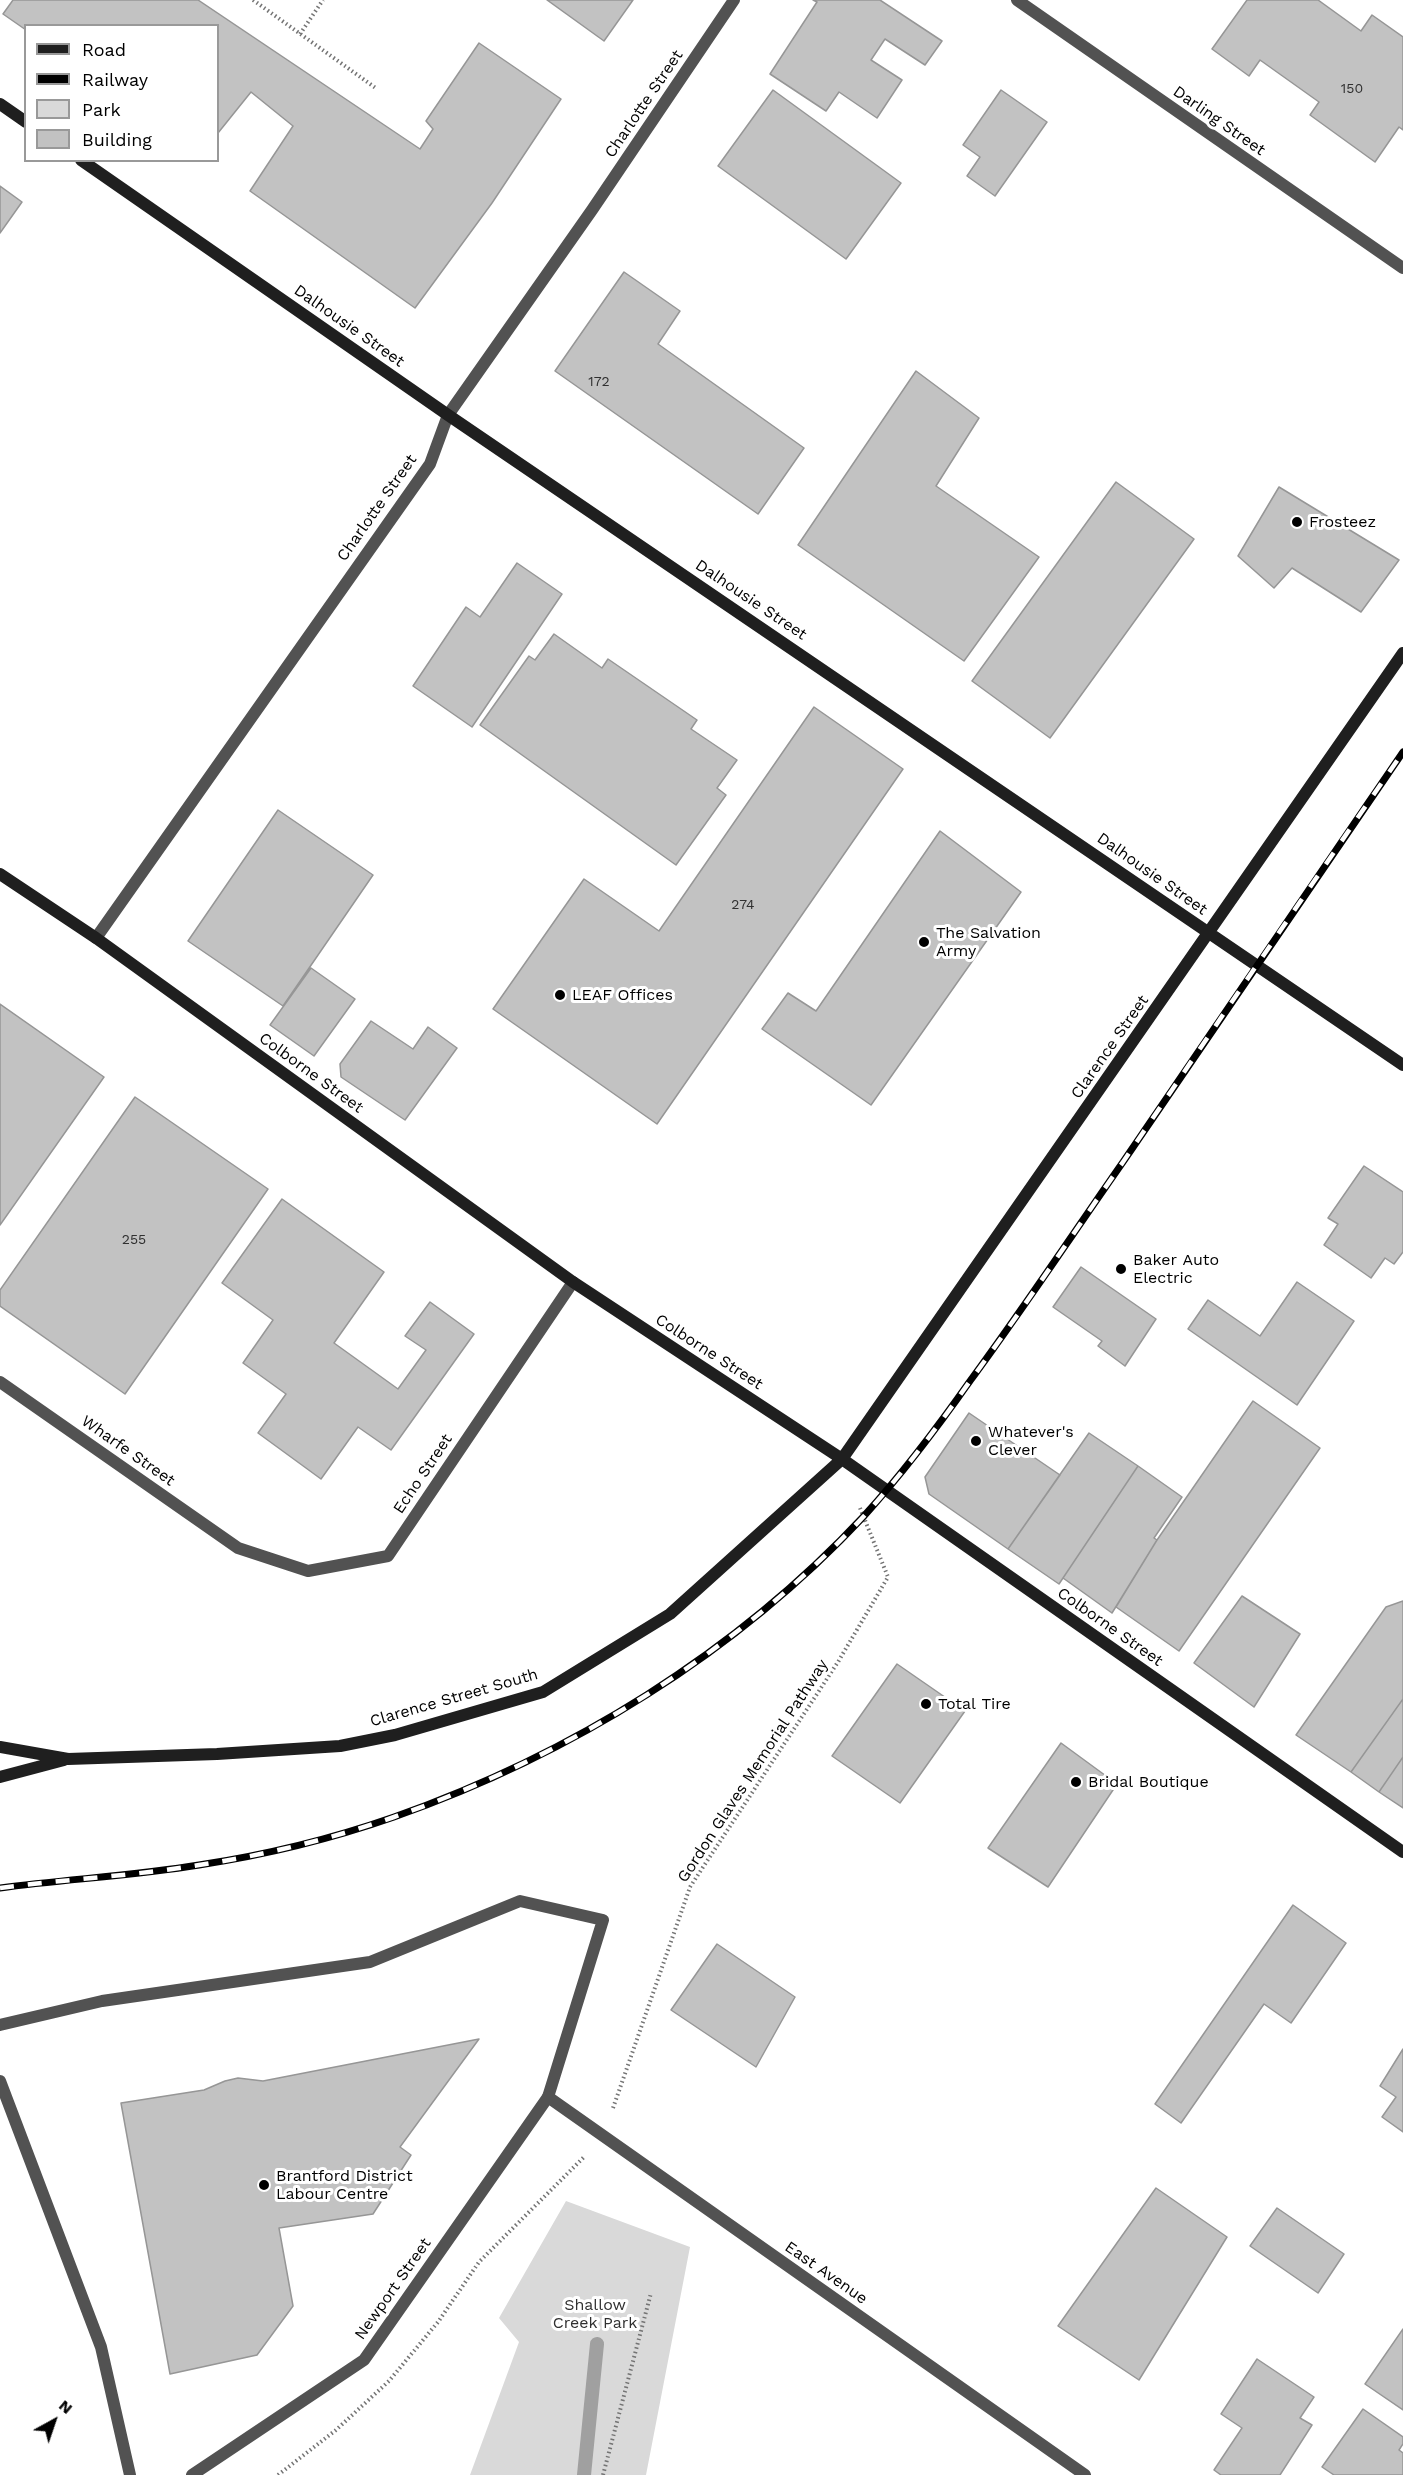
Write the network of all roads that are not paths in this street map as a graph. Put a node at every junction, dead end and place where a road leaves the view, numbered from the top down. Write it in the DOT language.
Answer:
graph roads {
  1 [pos="734,0"];
  2 [pos="1017,0"];
  3 [pos="0,104"];
  4 [pos="24,121"];
  5 [pos="84,162"];
  6 [pos="1403,268"];
  7 [pos="448,415"];
  8 [pos="1403,653"];
  9 [pos="0,874"];
  10 [pos="1210,933"];
  11 [pos="96,938"];
  12 [pos="1403,1065"];
  13 [pos="573,1282"];
  14 [pos="0,1382"];
  15 [pos="842,1460"];
  16 [pos="238,1548"];
  17 [pos="0,1747"];
  18 [pos="68,1759"];
  19 [pos="0,1777"];
  20 [pos="1403,1852"];
  21 [pos="0,2025"];
  22 [pos="0,2081"];
  23 [pos="548,2097"];
  24 [pos="130,2475"];
  25 [pos="192,2475"];
  26 [pos="1085,2475"];
  1 -- 7 [label="street, Charlotte Street"];
  2 -- 6 [label="street, Darling Street"];
  3 -- 4 [label="main road"];
  5 -- 7 [label="main road, Dalhousie Street"];
  7 -- 10 [label="main road, Dalhousie Street"];
  7 -- 11 [label="street, Charlotte Street"];
  8 -- 10 [label="main road, Clarence Street"];
  9 -- 11 [label="main road, Colborne Street"];
  10 -- 12 [label="main road, Dalhousie Street"];
  10 -- 15 [label="main road, Clarence Street"];
  11 -- 13 [label="main road, Colborne Street"];
  13 -- 15 [label="main road, Colborne Street"];
  13 -- 16 [label="street, Echo Street"];
  14 -- 16 [label="street, Wharfe Street"];
  15 -- 18 [label="main road, Clarence Street South"];
  15 -- 20 [label="main road, Colborne Street"];
  17 -- 18 [label="main road, Clarence Street South"];
  18 -- 19 [label="main road, Clarence Street South"];
  21 -- 23 [label="street, Newport Street"];
  22 -- 24 [label="street"];
  23 -- 25 [label="street, Newport Street"];
  23 -- 26 [label="street, East Avenue"];
}
